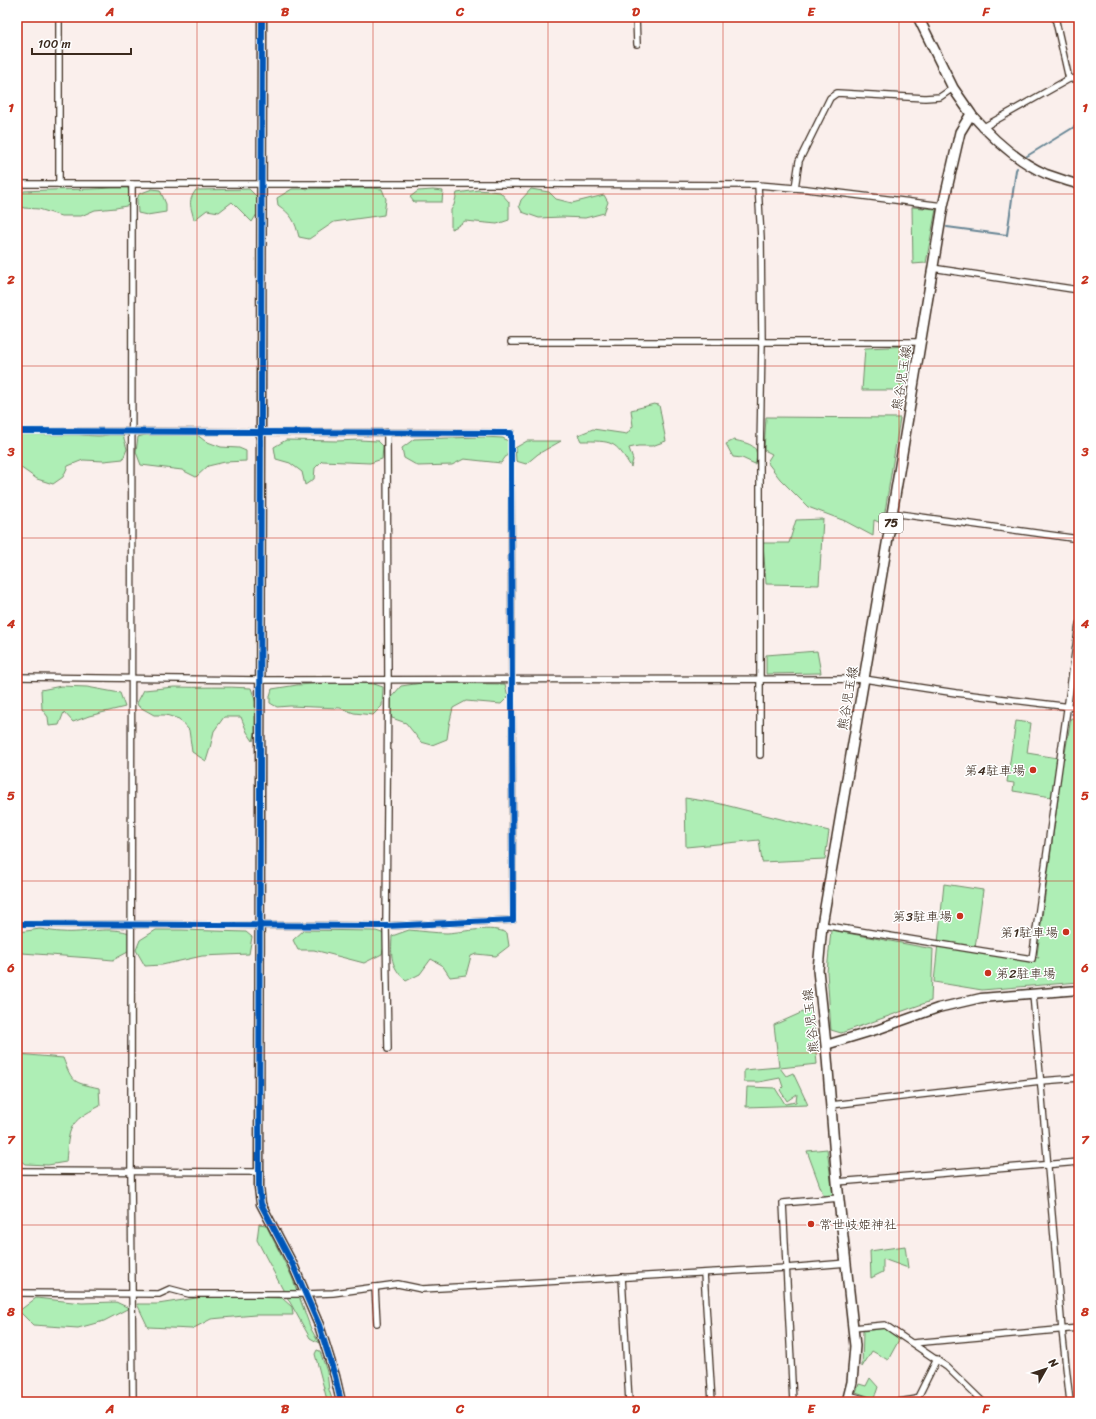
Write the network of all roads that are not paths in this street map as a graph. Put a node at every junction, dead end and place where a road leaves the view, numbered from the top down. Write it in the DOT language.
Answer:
graph roads {
  1 [pos="59,17"];
  2 [pos="262,17"];
  3 [pos="636,17"];
  4 [pos="918,17"];
  5 [pos="1055,17"];
  6 [pos="636,44"];
  7 [pos="1079,78"];
  8 [pos="1069,79"];
  9 [pos="952,88"];
  10 [pos="970,114"];
  11 [pos="982,128"];
  12 [pos="261,183"];
  13 [pos="17,184"];
  14 [pos="59,184"];
  15 [pos="132,184"];
  16 [pos="758,185"];
  17 [pos="1079,185"];
  18 [pos="795,188"];
  19 [pos="943,206"];
  20 [pos="932,268"];
  21 [pos="1079,290"];
  22 [pos="511,342"];
  23 [pos="762,342"];
  24 [pos="920,342"];
  25 [pos="17,431"];
  26 [pos="132,432"];
  27 [pos="261,432"];
  28 [pos="387,432"];
  29 [pos="892,513"];
  30 [pos="1079,539"];
  31 [pos="1079,624"];
  32 [pos="17,677"];
  33 [pos="132,679"];
  34 [pos="388,679"];
  35 [pos="512,679"];
  36 [pos="760,679"];
  37 [pos="864,679"];
  38 [pos="260,680"];
  39 [pos="1069,706"];
  40 [pos="1079,708"];
  41 [pos="760,755"];
  42 [pos="17,924"];
  43 [pos="131,924"];
  44 [pos="822,925"];
  45 [pos="260,926"];
  46 [pos="386,926"];
  47 [pos="1079,990"];
  48 [pos="1033,994"];
  49 [pos="826,1045"];
  50 [pos="388,1049"];
  51 [pos="1079,1078"];
  52 [pos="1041,1081"];
  53 [pos="831,1105"];
  54 [pos="1079,1162"];
  55 [pos="1049,1165"];
  56 [pos="17,1171"];
  57 [pos="131,1171"];
  58 [pos="260,1172"];
  59 [pos="837,1182"];
  60 [pos="839,1198"];
  61 [pos="847,1263"];
  62 [pos="786,1268"];
  63 [pos="704,1274"];
  64 [pos="622,1277"];
  65 [pos="375,1287"];
  66 [pos="17,1293"];
  67 [pos="306,1294"];
  68 [pos="132,1295"];
  69 [pos="377,1323"];
  70 [pos="853,1328"];
  71 [pos="1079,1328"];
  72 [pos="1062,1330"];
  73 [pos="913,1343"];
  74 [pos="937,1359"];
  75 [pos="848,1398"];
  76 [pos="919,1401"];
  77 [pos="133,1402"];
  78 [pos="341,1402"];
  79 [pos="629,1402"];
  80 [pos="712,1402"];
  81 [pos="793,1402"];
  82 [pos="875,1402"];
  83 [pos="898,1402"];
  84 [pos="984,1402"];
  85 [pos="1070,1402"];
  1 -- 14 [label="street"];
  2 -- 12 [label="street"];
  3 -- 6 [label="street"];
  4 -- 9 [label="main road"];
  5 -- 8 [label="street"];
  7 -- 8 [label="street"];
  8 -- 11 [label="street"];
  9 -- 10 [label="main road"];
  9 -- 18 [label="street"];
  10 -- 11 [label="street"];
  10 -- 19 [label="main road, 熊谷児玉線 / 75"];
  11 -- 17 [label="street"];
  12 -- 15 [label="street"];
  12 -- 16 [label="street"];
  12 -- 27 [label="street"];
  13 -- 14 [label="street"];
  14 -- 15 [label="street"];
  15 -- 26 [label="street"];
  16 -- 18 [label="street"];
  16 -- 23 [label="street"];
  18 -- 19 [label="street"];
  19 -- 20 [label="main road, 熊谷児玉線 / 75"];
  20 -- 21 [label="street"];
  20 -- 24 [label="main road, 熊谷児玉線 / 75"];
  22 -- 23 [label="street"];
  23 -- 24 [label="street"];
  23 -- 36 [label="street"];
  24 -- 29 [label="main road, 熊谷児玉線 / 75"];
  25 -- 26 [label="street"];
  26 -- 27 [label="street"];
  26 -- 33 [label="street"];
  27 -- 28 [label="street"];
  27 -- 38 [label="street"];
  28 -- 34 [label="street"];
  28 -- 35 [label="street"];
  29 -- 30 [label="street"];
  29 -- 37 [label="main road, 熊谷児玉線 / 75"];
  31 -- 39 [label="street"];
  32 -- 33 [label="street"];
  33 -- 38 [label="street"];
  33 -- 43 [label="street"];
  34 -- 35 [label="street"];
  34 -- 38 [label="street"];
  34 -- 46 [label="street"];
  35 -- 36 [label="street"];
  35 -- 46 [label="street"];
  36 -- 37 [label="street"];
  36 -- 41 [label="street"];
  37 -- 39 [label="street"];
  37 -- 44 [label="main road, 熊谷児玉線 / 75"];
  38 -- 45 [label="street"];
  39 -- 40 [label="street"];
  39 -- 44 [label="street"];
  42 -- 43 [label="street"];
  43 -- 45 [label="street"];
  43 -- 57 [label="street"];
  44 -- 49 [label="main road, 熊谷児玉線 / 75"];
  45 -- 46 [label="street"];
  45 -- 58 [label="street"];
  46 -- 50 [label="street"];
  47 -- 48 [label="street"];
  48 -- 49 [label="street"];
  48 -- 52 [label="street"];
  49 -- 53 [label="main road, 熊谷児玉線 / 75"];
  51 -- 52 [label="street"];
  52 -- 53 [label="street"];
  52 -- 55 [label="street"];
  53 -- 59 [label="main road, 熊谷児玉線 / 75"];
  54 -- 55 [label="street"];
  55 -- 59 [label="street"];
  55 -- 72 [label="street"];
  56 -- 57 [label="street"];
  57 -- 58 [label="street"];
  57 -- 68 [label="street"];
  58 -- 67 [label="street"];
  59 -- 60 [label="main road, 熊谷児玉線 / 75"];
  60 -- 61 [label="main road, 熊谷児玉線 / 75"];
  60 -- 62 [label="street"];
  61 -- 62 [label="street"];
  61 -- 70 [label="main road, 熊谷児玉線 / 75"];
  62 -- 63 [label="street"];
  62 -- 81 [label="street"];
  63 -- 64 [label="street"];
  63 -- 80 [label="street"];
  64 -- 65 [label="street"];
  64 -- 79 [label="street"];
  65 -- 67 [label="street"];
  65 -- 69 [label="street"];
  66 -- 68 [label="street"];
  67 -- 68 [label="street"];
  67 -- 78 [label="street"];
  68 -- 77 [label="street"];
  70 -- 73 [label="street"];
  70 -- 75 [label="main road, 熊谷児玉線 / 75"];
  71 -- 72 [label="street"];
  72 -- 73 [label="street"];
  72 -- 85 [label="street"];
  73 -- 74 [label="street"];
  74 -- 76 [label="street"];
  74 -- 84 [label="street"];
  75 -- 82 [label="street"];
  76 -- 83 [label="street"];
}
